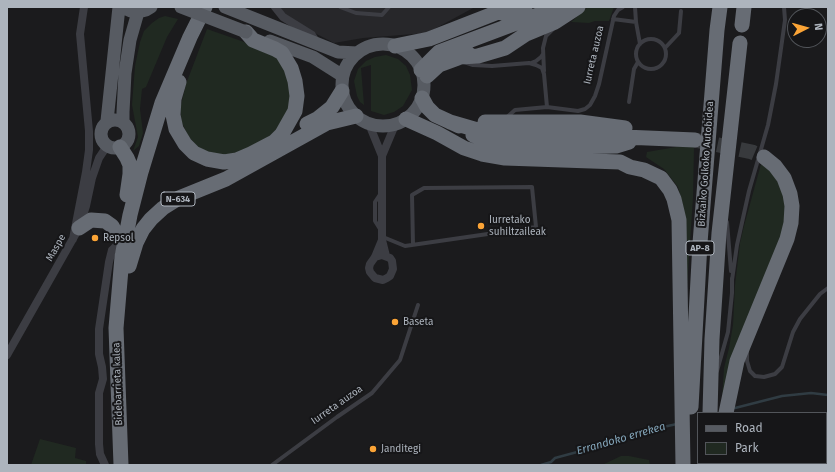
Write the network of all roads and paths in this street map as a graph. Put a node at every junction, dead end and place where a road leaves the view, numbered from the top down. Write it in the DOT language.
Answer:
graph roads {
  1 [pos="84,7"];
  2 [pos="119,7"];
  3 [pos="122,7"];
  4 [pos="151,7"];
  5 [pos="181,7"];
  6 [pos="204,7"];
  7 [pos="212,7"];
  8 [pos="225,7"];
  9 [pos="275,7"];
  10 [pos="340,7"];
  11 [pos="389,7"];
  12 [pos="501,7"];
  13 [pos="511,7"];
  14 [pos="525,7"];
  15 [pos="544,7"];
  16 [pos="578,7"];
  17 [pos="623,7"];
  18 [pos="635,7"];
  19 [pos="720,7"];
  20 [pos="744,7"];
  21 [pos="784,7"];
  22 [pos="564,10"];
  23 [pos="138,12"];
  24 [pos="681,12"];
  25 [pos="483,16"];
  26 [pos="613,19"];
  27 [pos="636,22"];
  28 [pos="742,25"];
  29 [pos="246,32"];
  30 [pos="493,42"];
  31 [pos="318,43"];
  32 [pos="740,43"];
  33 [pos="640,44"];
  34 [pos="395,46"];
  35 [pos="664,48"];
  36 [pos="544,52"];
  37 [pos="357,53"];
  38 [pos="458,57"];
  39 [pos="638,62"];
  40 [pos="529,63"];
  41 [pos="544,74"];
  42 [pos="422,75"];
  43 [pos="343,76"];
  44 [pos="342,91"];
  45 [pos="422,98"];
  46 [pos="629,102"];
  47 [pos="547,107"];
  48 [pos="356,116"];
  49 [pos="107,121"];
  50 [pos="124,122"];
  51 [pos="450,122"];
  52 [pos="501,122"];
  53 [pos="407,123"];
  54 [pos="369,124"];
  55 [pos="644,138"];
  56 [pos="695,140"];
  57 [pos="274,142"];
  58 [pos="113,146"];
  59 [pos="382,156"];
  60 [pos="764,157"];
  61 [pos="723,204"];
  62 [pos="76,234"];
  63 [pos="382,236"];
  64 [pos="117,241"];
  65 [pos="413,245"];
  66 [pos="386,256"];
  67 [pos="374,257"];
  68 [pos="732,280"];
  69 [pos="828,288"];
  70 [pos="118,302"];
  71 [pos="418,305"];
  72 [pos="753,320"];
  73 [pos="7,355"];
  74 [pos="117,376"];
  75 [pos="710,388"];
  76 [pos="710,412"];
  77 [pos="726,412"];
  78 [pos="105,465"];
  79 [pos="121,465"];
  80 [pos="272,465"];
  81 [pos="683,465"];
  82 [pos="690,465"];
  1 -- 62 [label="street"];
  2 -- 49 [label="main road"];
  3 -- 23 [label="main road"];
  4 -- 23 [label="main road"];
  5 -- 29 [label="main road, bridge"];
  6 -- 70 [label="highway, N-634"];
  7 -- 57 [label="highway"];
  8 -- 31 [label="main road"];
  9 -- 31 [label="street"];
  10 -- 11 [label="lane"];
  12 -- 25 [label="highway"];
  13 -- 25 [label="highway"];
  14 -- 25 [label="highway"];
  15 -- 30 [label="highway"];
  16 -- 22 [label="highway"];
  17 -- 26 [label="lane, Iurreta auzoa"];
  18 -- 27 [label="lane"];
  19 -- 82 [label="highway, Bizkaiko Golkoko Autobidea / AP-8"];
  20 -- 28 [label="highway"];
  21 -- 68 [label="lane"];
  22 -- 30 [label="highway"];
  22 -- 30 [label="highway"];
  22 -- 36 [label="lane"];
  23 -- 50 [label="main road"];
  24 -- 35 [label="lane"];
  25 -- 34 [label="highway"];
  26 -- 27 [label="lane"];
  26 -- 47 [label="lane, Iurreta auzoa"];
  27 -- 33 [label="lane"];
  29 -- 43 [label="main road"];
  29 -- 57 [label="highway"];
  30 -- 38 [label="highway"];
  30 -- 42 [label="highway"];
  31 -- 37 [label="main road"];
  32 -- 61 [label="highway, Bizkaiko Golkoko Autobidea / AP-8"];
  33 -- 35 [label="lane"];
  33 -- 39 [label="lane"];
  34 -- 37 [label="main road"];
  34 -- 42 [label="main road"];
  35 -- 39 [label="lane"];
  36 -- 40 [label="lane"];
  36 -- 41 [label="lane"];
  37 -- 43 [label="main road"];
  38 -- 40 [label="lane"];
  38 -- 42 [label="highway"];
  39 -- 46 [label="lane"];
  40 -- 41 [label="lane"];
  41 -- 47 [label="lane"];
  42 -- 45 [label="main road"];
  43 -- 44 [label="main road"];
  44 -- 48 [label="main road"];
  44 -- 57 [label="highway"];
  45 -- 51 [label="highway"];
  45 -- 53 [label="main road"];
  47 -- 52 [label="lane, Iurreta auzoa"];
  48 -- 54 [label="main road"];
  48 -- 74 [label="highway, N-634"];
  49 -- 50 [label="main road"];
  49 -- 58 [label="main road"];
  50 -- 58 [label="main road"];
  51 -- 52 [label="highway"];
  51 -- 55 [label="highway"];
  52 -- 55 [label="highway"];
  53 -- 54 [label="main road"];
  53 -- 59 [label="street"];
  53 -- 81 [label="highway"];
  54 -- 59 [label="street"];
  55 -- 56 [label="highway"];
  58 -- 62 [label="street, Maspe"];
  58 -- 64 [label="highway"];
  59 -- 63 [label="street"];
  60 -- 72 [label="highway"];
  61 -- 68 [label="lane"];
  61 -- 75 [label="highway, Bizkaiko Golkoko Autobidea / AP-8"];
  62 -- 64 [label="highway"];
  62 -- 73 [label="street, Maspe"];
  63 -- 65 [label="lane"];
  63 -- 66 [label="street"];
  63 -- 67 [label="street"];
  64 -- 70 [label="highway"];
  64 -- 78 [label="street, Bidebarrieta kalea"];
  65 -- 65 [label="lane"];
  66 -- 67 [label="street"];
  66 -- 67 [label="street"];
  68 -- 75 [label="lane"];
  69 -- 72 [label="lane"];
  70 -- 74 [label="highway, Bidebarrieta kalea / N-634"];
  71 -- 80 [label="lane, Iurreta auzoa"];
  72 -- 77 [label="highway"];
  74 -- 79 [label="highway, Bidebarrieta kalea / N-634"];
  75 -- 76 [label="highway, Bizkaiko Golkoko Autobidea / AP-8"];
}
